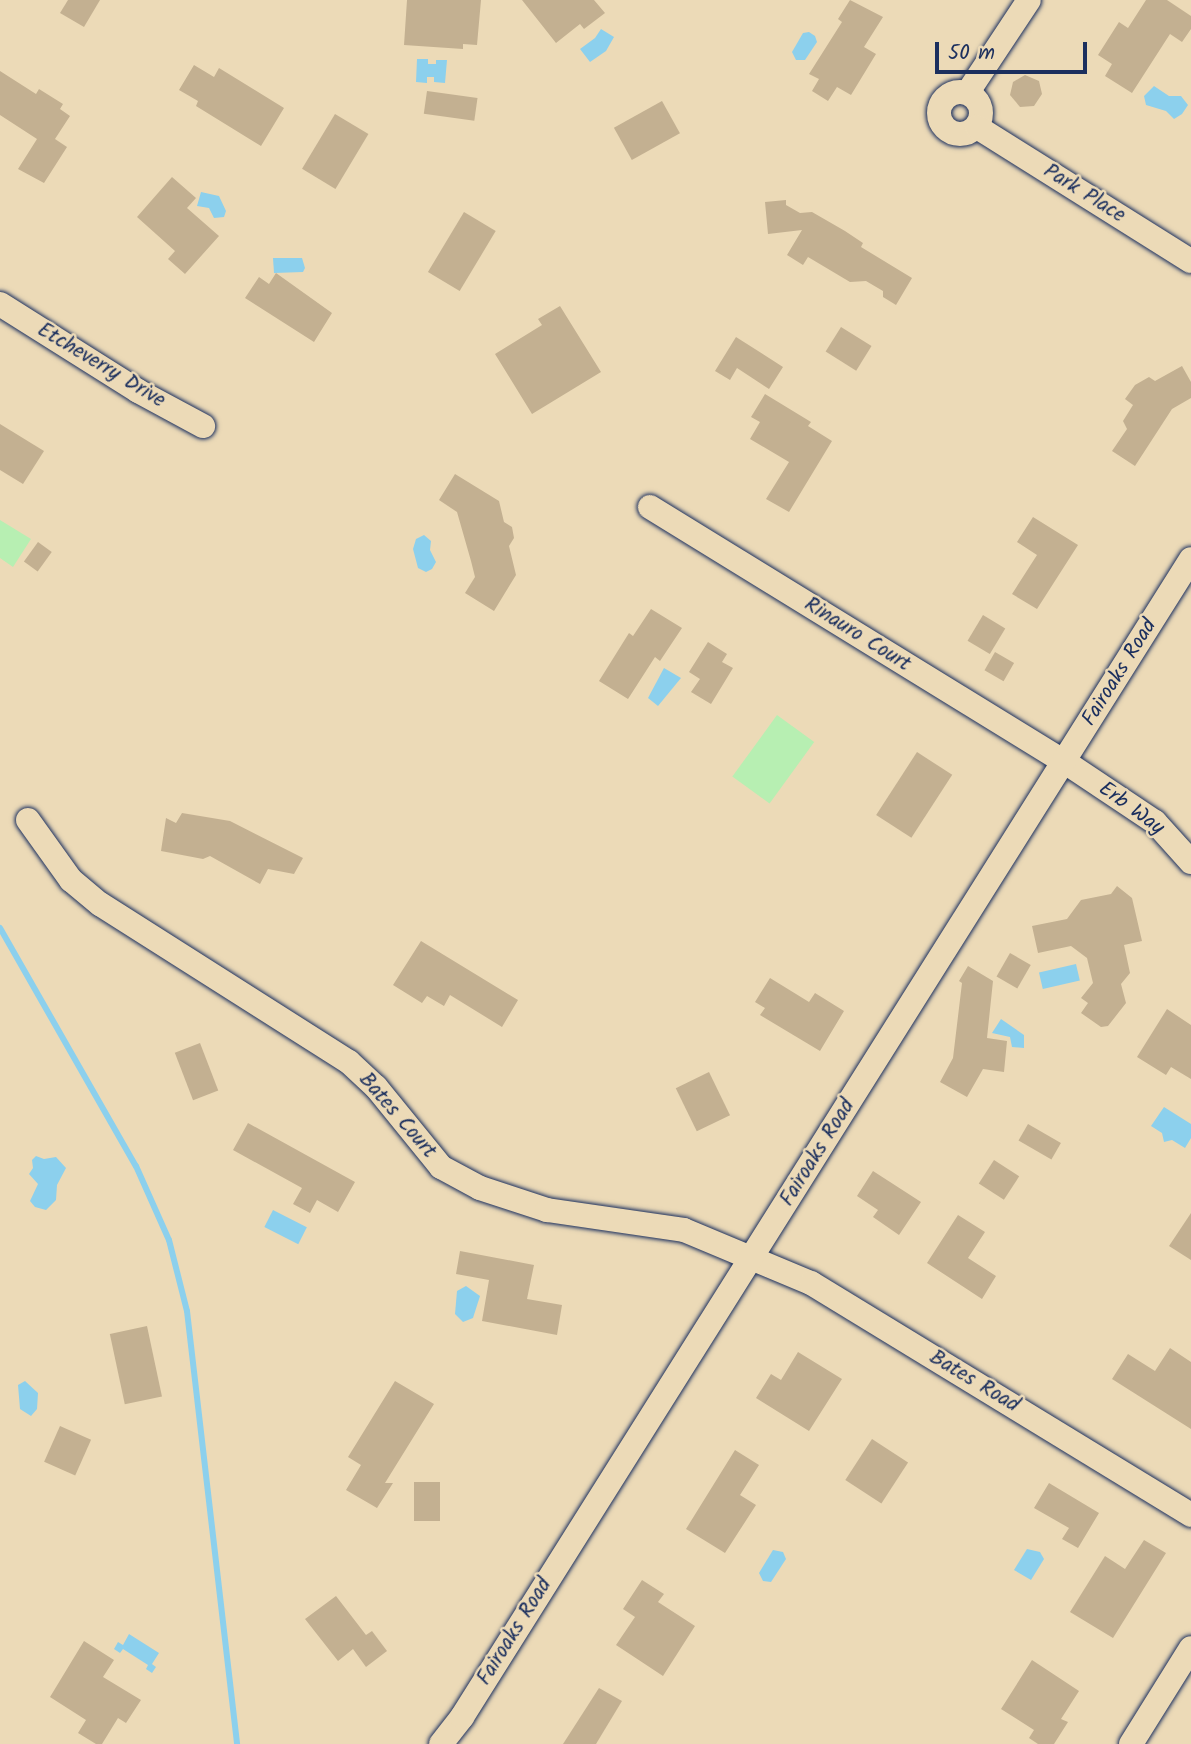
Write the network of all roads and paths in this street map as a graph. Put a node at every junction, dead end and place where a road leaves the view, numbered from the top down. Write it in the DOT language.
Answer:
graph roads {
  1 [pos="1029,0"];
  2 [pos="968,92"];
  3 [pos="977,127"];
  4 [pos="1191,261"];
  5 [pos="0,304"];
  6 [pos="203,426"];
  7 [pos="650,507"];
  8 [pos="1191,559"];
  9 [pos="1065,762"];
  10 [pos="28,820"];
  11 [pos="1191,862"];
  12 [pos="752,1256"];
  13 [pos="1191,1515"];
  14 [pos="1191,1648"];
  15 [pos="441,1744"];
  16 [pos="1131,1744"];
  1 -- 2 [label="street"];
  2 -- 3 [label="street"];
  2 -- 3 [label="street"];
  3 -- 4 [label="street, Park Place"];
  5 -- 6 [label="street, Etcheverry Drive"];
  7 -- 9 [label="street, Rinauro Court"];
  8 -- 9 [label="street, Fairoaks Road"];
  9 -- 11 [label="street, Erb Way"];
  9 -- 12 [label="street, Fairoaks Road"];
  10 -- 12 [label="street, Bates Court"];
  12 -- 13 [label="street, Bates Road"];
  12 -- 15 [label="street, Fairoaks Road"];
  14 -- 16 [label="street"];
}
